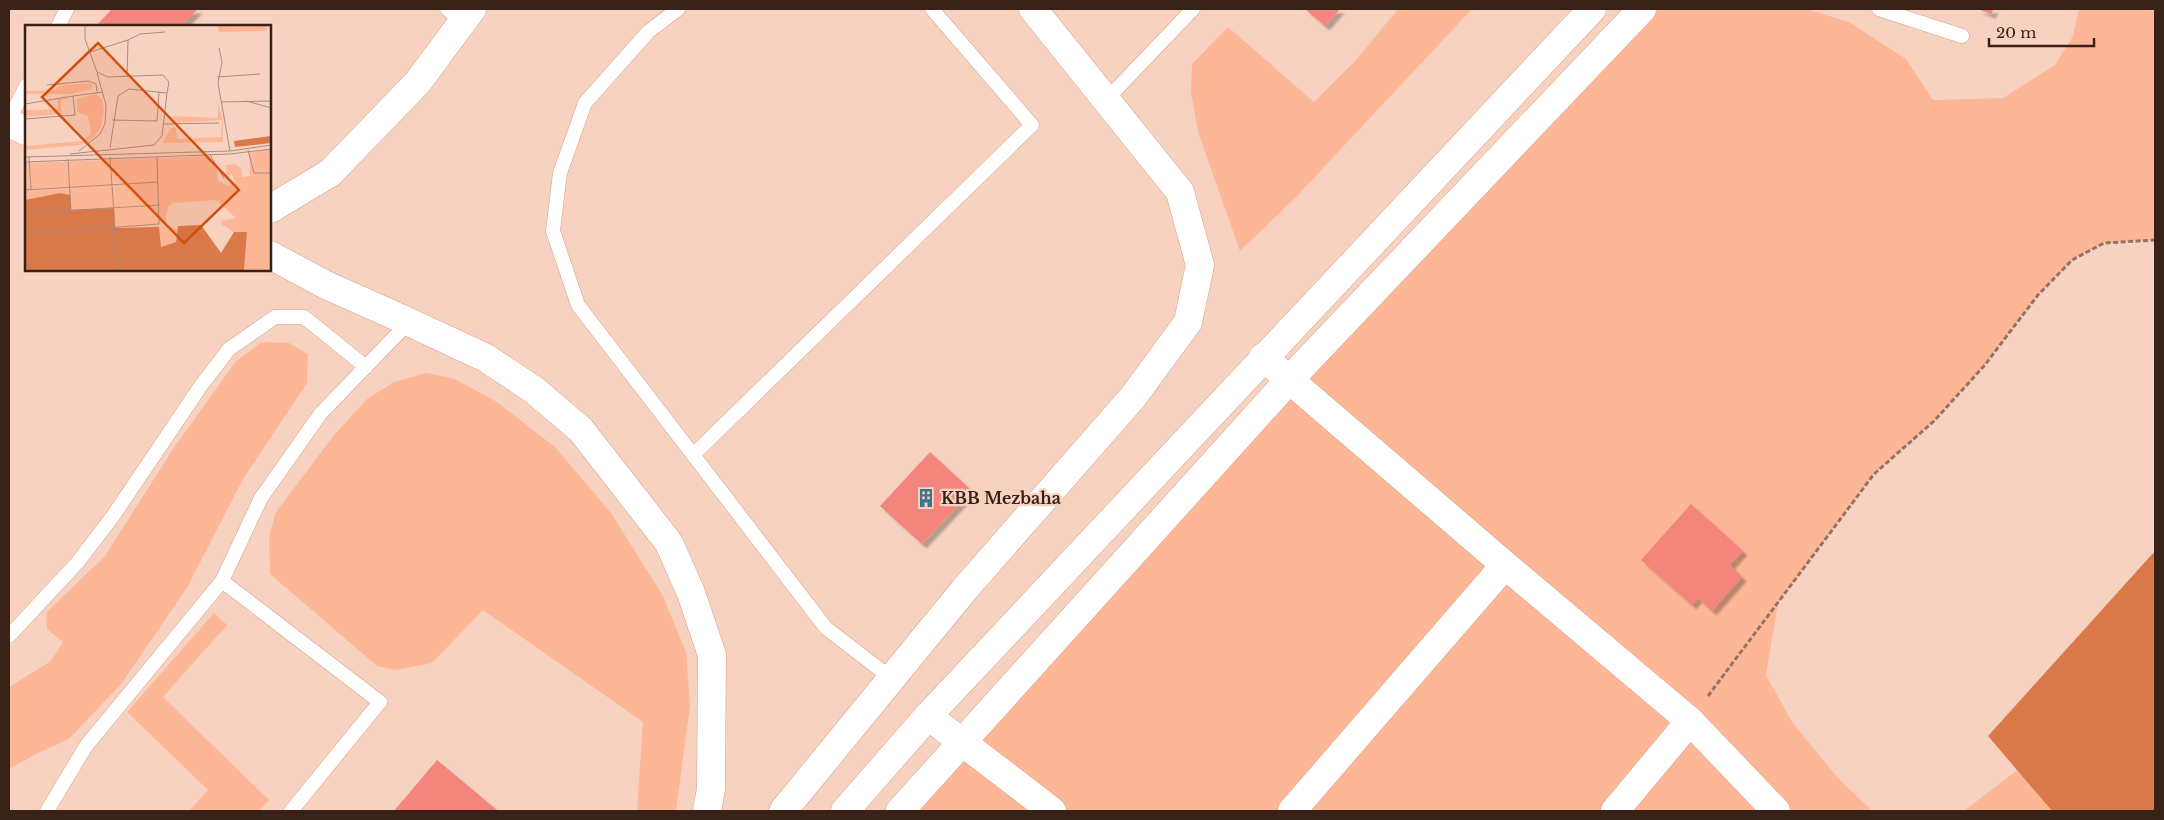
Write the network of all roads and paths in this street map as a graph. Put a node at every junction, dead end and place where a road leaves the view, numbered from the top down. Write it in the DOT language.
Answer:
graph roads {
  1 [pos="67,9"];
  2 [pos="678,9"];
  3 [pos="932,9"];
  4 [pos="1034,9"];
  5 [pos="1193,9"];
  6 [pos="1592,9"];
  7 [pos="1642,9"];
  8 [pos="1878,9"];
  9 [pos="460,13"];
  10 [pos="59,25"];
  11 [pos="1962,36"];
  12 [pos="25,88"];
  13 [pos="1106,100"];
  14 [pos="9,121"];
  15 [pos="25,130"];
  16 [pos="271,208"];
  17 [pos="2155,240"];
  18 [pos="271,256"];
  19 [pos="410,322"];
  20 [pos="1264,357"];
  21 [pos="366,367"];
  22 [pos="1289,380"];
  23 [pos="693,455"];
  24 [pos="1505,565"];
  25 [pos="222,581"];
  26 [pos="9,636"];
  27 [pos="891,678"];
  28 [pos="928,716"];
  29 [pos="1690,721"];
  30 [pos="961,742"];
  31 [pos="47,811"];
  32 [pos="290,811"];
  33 [pos="707,811"];
  34 [pos="783,811"];
  35 [pos="845,811"];
  36 [pos="900,811"];
  37 [pos="1052,811"];
  38 [pos="1292,811"];
  39 [pos="1615,811"];
  40 [pos="1776,811"];
  1 -- 10 [label="lane"];
  2 -- 23 [label="lane"];
  3 -- 23 [label="lane"];
  4 -- 13 [label="street"];
  5 -- 13 [label="lane"];
  6 -- 20 [label="street"];
  7 -- 22 [label="street"];
  8 -- 11 [label="lane"];
  9 -- 16 [label="street"];
  12 -- 14 [label="lane"];
  13 -- 27 [label="street"];
  14 -- 15 [label="street"];
  17 -- 29 [label="path"];
  18 -- 19 [label="street"];
  19 -- 21 [label="lane"];
  19 -- 33 [label="street"];
  20 -- 22 [label="street"];
  20 -- 28 [label="street"];
  21 -- 25 [label="lane"];
  21 -- 26 [label="lane"];
  22 -- 24 [label="street"];
  22 -- 30 [label="street"];
  23 -- 27 [label="lane"];
  24 -- 29 [label="street"];
  24 -- 38 [label="street"];
  25 -- 31 [label="lane"];
  25 -- 32 [label="lane"];
  27 -- 34 [label="street"];
  28 -- 30 [label="street"];
  28 -- 35 [label="street"];
  29 -- 39 [label="street"];
  29 -- 40 [label="street"];
  30 -- 36 [label="street"];
  30 -- 37 [label="street"];
}
